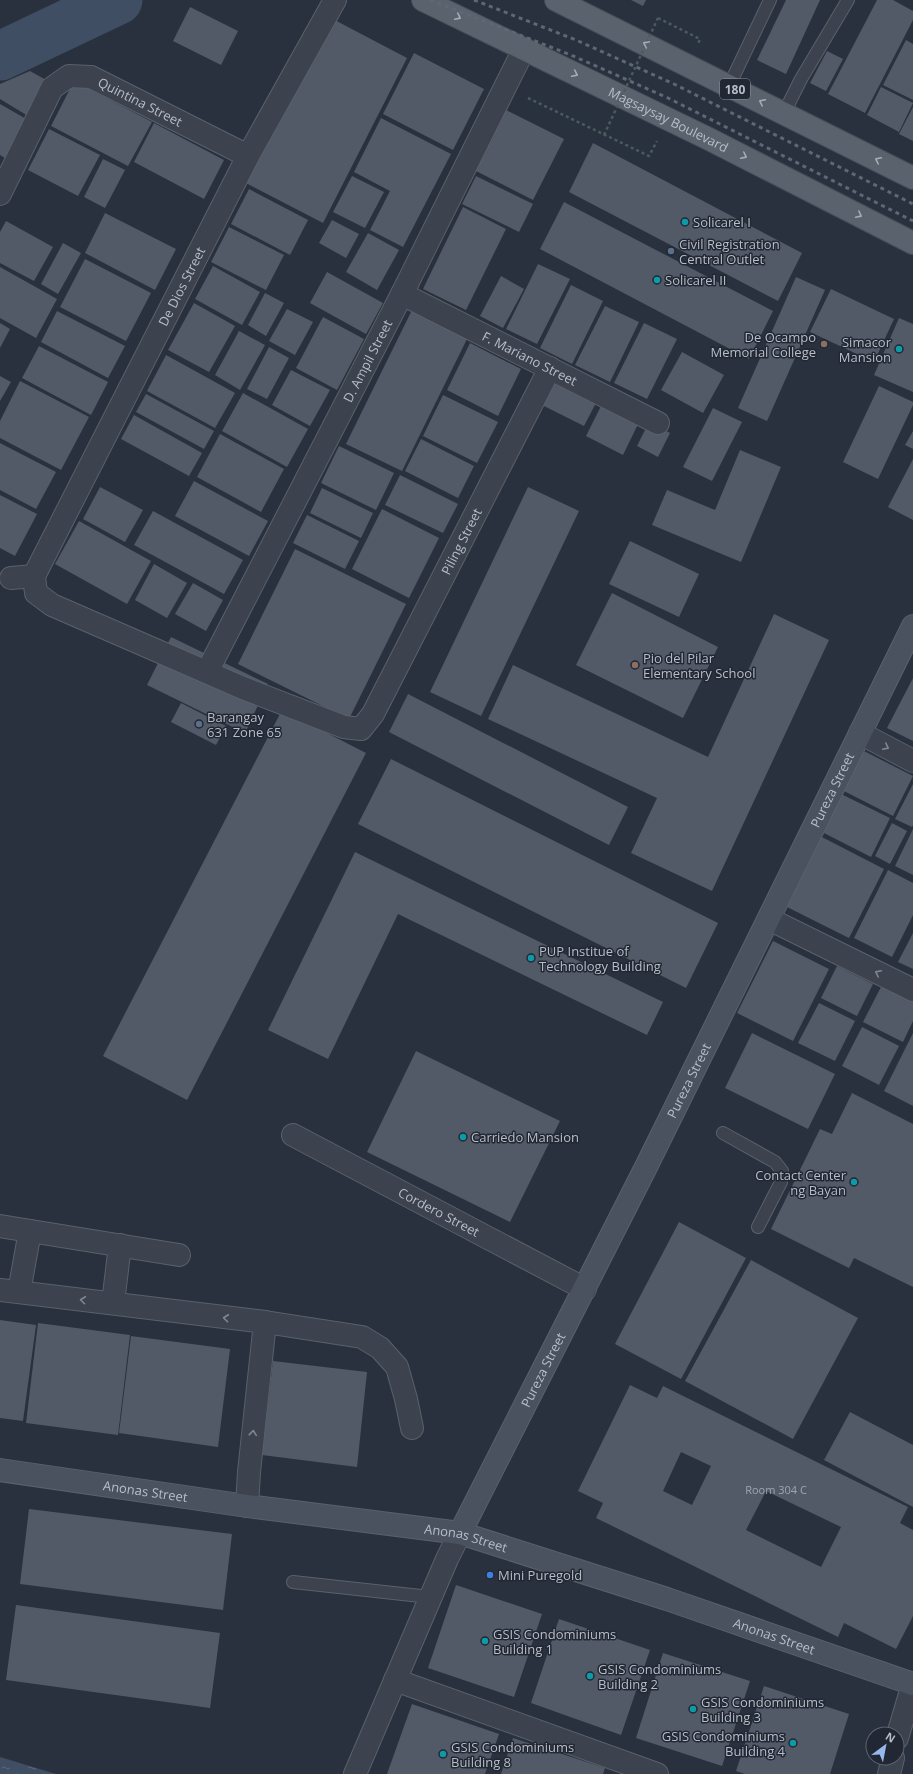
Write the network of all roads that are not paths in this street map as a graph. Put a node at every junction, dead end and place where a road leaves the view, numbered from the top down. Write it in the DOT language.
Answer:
graph roads {
  1 [pos="335,0"];
  2 [pos="423,0"];
  3 [pos="556,0"];
  4 [pos="770,0"];
  5 [pos="848,0"];
  6 [pos="524,49"];
  7 [pos="729,86"];
  8 [pos="784,113"];
  9 [pos="248,156"];
  10 [pos="913,178"];
  11 [pos="0,194"];
  12 [pos="913,243"];
  13 [pos="402,294"];
  14 [pos="550,368"];
  15 [pos="658,423"];
  16 [pos="34,576"];
  17 [pos="11,578"];
  18 [pos="913,626"];
  19 [pos="207,672"];
  20 [pos="860,733"];
  21 [pos="913,761"];
  22 [pos="769,919"];
  23 [pos="913,990"];
  24 [pos="723,1133"];
  25 [pos="294,1135"];
  26 [pos="0,1226"];
  27 [pos="758,1227"];
  28 [pos="30,1231"];
  29 [pos="120,1245"];
  30 [pos="178,1255"];
  31 [pos="585,1289"];
  32 [pos="9,1291"];
  33 [pos="112,1303"];
  34 [pos="265,1322"];
  35 [pos="412,1428"];
  36 [pos="0,1470"];
  37 [pos="247,1506"];
  38 [pos="460,1532"];
  39 [pos="293,1582"];
  40 [pos="430,1597"];
  41 [pos="395,1680"];
  42 [pos="913,1684"];
  43 [pos="901,1726"];
  44 [pos="355,1774"];
  45 [pos="657,1774"];
  1 -- 9 [label="street, De Dios Street"];
  2 -- 6 [label="main road, Magsaysay Boulevard, one-way"];
  7 -- 3 [label="main road, 180, one-way"];
  4 -- 7 [label="lane"];
  5 -- 8 [label="lane"];
  6 -- 12 [label="main road, Magsaysay Boulevard, one-way"];
  6 -- 13 [label="street, D. Ampil Street"];
  8 -- 7 [label="main road, 180, one-way"];
  10 -- 8 [label="main road, 180, one-way"];
  9 -- 11 [label="street, Quintina Street"];
  9 -- 16 [label="street, De Dios Street"];
  13 -- 14 [label="street, F. Mariano Street"];
  13 -- 19 [label="street, D. Ampil Street"];
  14 -- 15 [label="street, F. Mariano Street"];
  14 -- 19 [label="street, Piling Street"];
  16 -- 17 [label="street"];
  16 -- 19 [label="street"];
  18 -- 20 [label="street, Pureza Street"];
  20 -- 21 [label="street, one-way"];
  20 -- 22 [label="street, Pureza Street"];
  23 -- 22 [label="street, one-way"];
  22 -- 31 [label="street, Pureza Street"];
  24 -- 27 [label="lane"];
  25 -- 31 [label="street, Cordero Street"];
  26 -- 28 [label="street"];
  28 -- 29 [label="street"];
  28 -- 32 [label="street"];
  29 -- 30 [label="street"];
  29 -- 33 [label="street"];
  31 -- 38 [label="street, Pureza Street"];
  33 -- 32 [label="street, one-way"];
  34 -- 33 [label="street, one-way"];
  34 -- 35 [label="street"];
  37 -- 34 [label="street, one-way"];
  36 -- 37 [label="street, Anonas Street"];
  37 -- 38 [label="street, Anonas Street"];
  38 -- 40 [label="street"];
  38 -- 42 [label="street, Anonas Street"];
  39 -- 40 [label="lane"];
  40 -- 41 [label="street"];
  41 -- 44 [label="street"];
  41 -- 45 [label="street"];
  42 -- 43 [label="street"];
}
